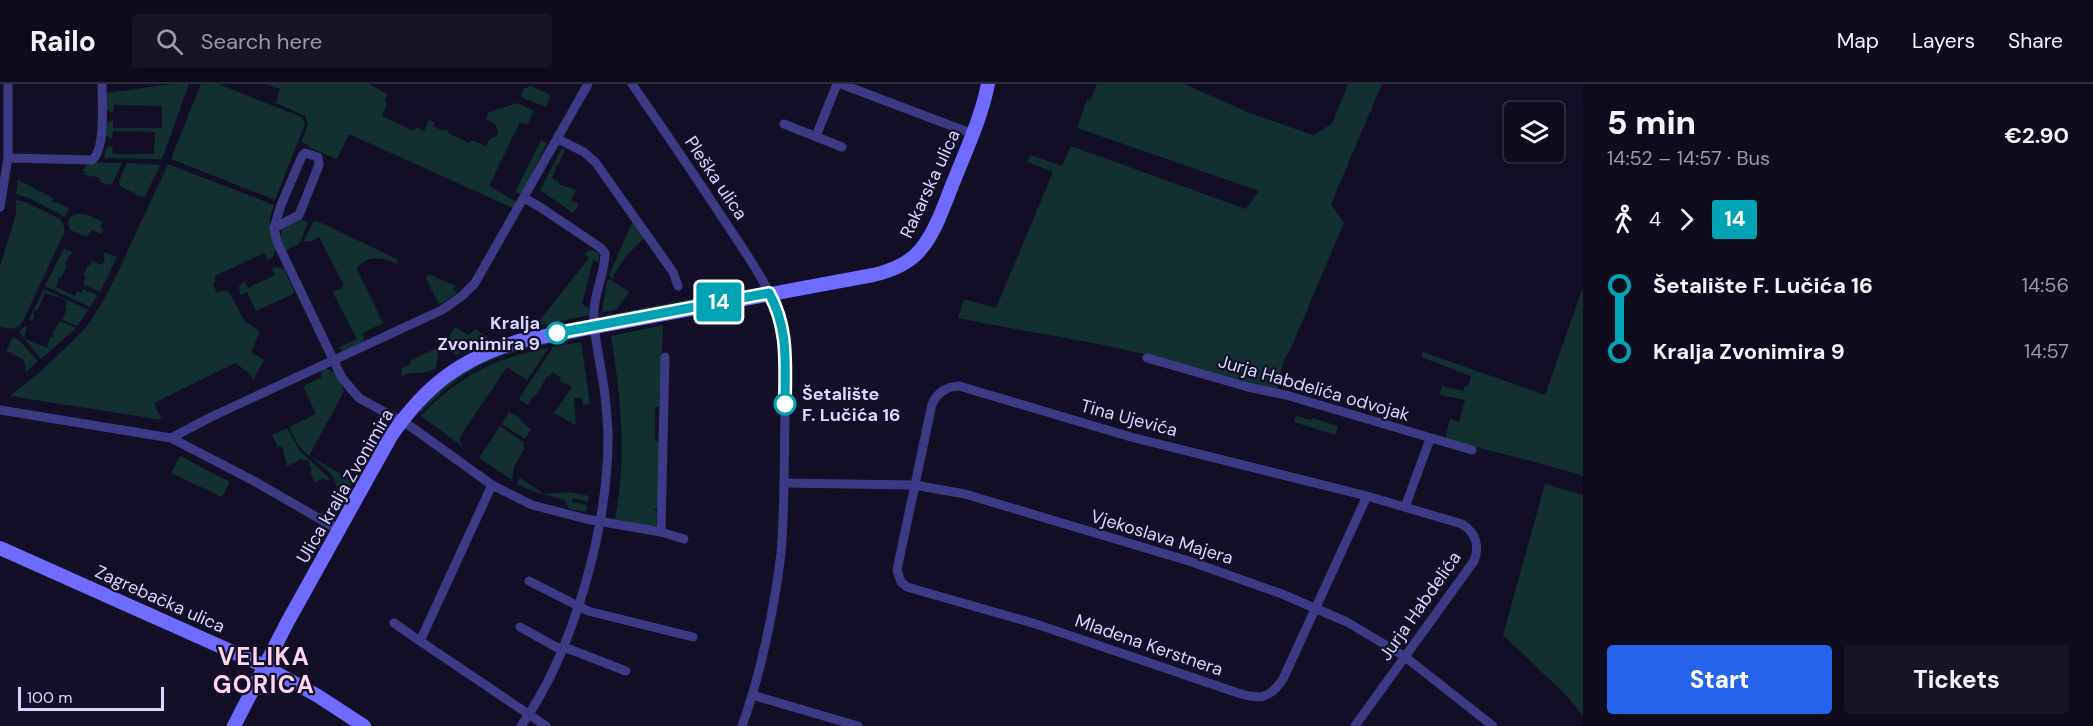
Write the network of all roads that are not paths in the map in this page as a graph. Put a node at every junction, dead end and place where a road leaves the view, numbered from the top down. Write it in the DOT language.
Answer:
graph roads {
  1 [pos="8,84"];
  2 [pos="102,84"];
  3 [pos="632,84"];
  4 [pos="839,84"];
  5 [pos="988,84"];
  6 [pos="584,85"];
  7 [pos="784,124"];
  8 [pos="973,134"];
  9 [pos="816,136"];
  10 [pos="558,139"];
  11 [pos="842,147"];
  12 [pos="8,158"];
  13 [pos="524,198"];
  14 [pos="0,207"];
  15 [pos="274,228"];
  16 [pos="678,286"];
  17 [pos="769,293"];
  18 [pos="595,326"];
  19 [pos="665,357"];
  20 [pos="1147,358"];
  21 [pos="333,361"];
  22 [pos="0,410"];
  23 [pos="401,422"];
  24 [pos="171,438"];
  25 [pos="1430,439"];
  26 [pos="1472,450"];
  27 [pos="784,483"];
  28 [pos="492,484"];
  29 [pos="914,485"];
  30 [pos="1367,496"];
  31 [pos="1405,507"];
  32 [pos="600,522"];
  33 [pos="339,530"];
  34 [pos="661,532"];
  35 [pos="684,539"];
  36 [pos="0,548"];
  37 [pos="529,581"];
  38 [pos="578,607"];
  39 [pos="1316,608"];
  40 [pos="394,623"];
  41 [pos="520,627"];
  42 [pos="693,637"];
  43 [pos="420,641"];
  44 [pos="562,649"];
  45 [pos="1404,657"];
  46 [pos="264,666"];
  47 [pos="626,671"];
  48 [pos="752,695"];
  49 [pos="528,715"];
  50 [pos="234,726"];
  51 [pos="364,726"];
  52 [pos="521,726"];
  53 [pos="546,726"];
  54 [pos="742,726"];
  55 [pos="858,726"];
  56 [pos="1355,726"];
  57 [pos="1493,726"];
  1 -- 12 [label="street"];
  2 -- 12 [label="street"];
  3 -- 17 [label="street, Pleška ulica"];
  4 -- 8 [label="street"];
  4 -- 9 [label="street"];
  5 -- 8 [label="main road, Rakarska ulica"];
  6 -- 10 [label="street"];
  7 -- 9 [label="street"];
  8 -- 17 [label="main road, Rakarska ulica"];
  9 -- 11 [label="street"];
  10 -- 13 [label="street"];
  10 -- 16 [label="street"];
  12 -- 14 [label="street"];
  13 -- 18 [label="street"];
  13 -- 21 [label="street"];
  15 -- 15 [label="street"];
  15 -- 21 [label="street"];
  17 -- 18 [label="main road, Ulica kralja Zvonimira"];
  17 -- 27 [label="street, Pleška ulica"];
  18 -- 23 [label="main road, Ulica kralja Zvonimira"];
  18 -- 32 [label="street"];
  19 -- 34 [label="street"];
  20 -- 25 [label="street, Jurja Habdelića odvojak"];
  21 -- 23 [label="street"];
  21 -- 24 [label="street"];
  22 -- 24 [label="street"];
  23 -- 28 [label="street"];
  23 -- 33 [label="main road, Ulica kralja Zvonimira"];
  24 -- 33 [label="street"];
  25 -- 26 [label="street, Jurja Habdelića odvojak"];
  25 -- 31 [label="street"];
  27 -- 29 [label="street, Vjekoslava Majera"];
  27 -- 48 [label="street, Pleška ulica"];
  28 -- 32 [label="street"];
  28 -- 43 [label="street"];
  29 -- 30 [label="street, Tina Ujevića"];
  29 -- 39 [label="street, Vjekoslava Majera"];
  29 -- 39 [label="street, Mladena Kerstnera"];
  30 -- 31 [label="street, Tina Ujevića"];
  30 -- 39 [label="street, Mladena Kerstnera"];
  31 -- 45 [label="street, Jurja Habdelića"];
  32 -- 34 [label="street"];
  32 -- 38 [label="street"];
  33 -- 46 [label="main road, Ulica kralja Zvonimira"];
  34 -- 35 [label="street"];
  36 -- 46 [label="main road, Zagrebačka ulica"];
  37 -- 38 [label="street"];
  38 -- 42 [label="street"];
  38 -- 44 [label="street"];
  39 -- 45 [label="street, Vjekoslava Majera"];
  40 -- 43 [label="street"];
  41 -- 44 [label="street"];
  43 -- 49 [label="street"];
  44 -- 47 [label="street"];
  44 -- 49 [label="street"];
  45 -- 56 [label="street, Jurja Habdelića"];
  45 -- 57 [label="street, Vjekoslava Majera"];
  46 -- 50 [label="main road, Ulica kralja Zvonimira"];
  46 -- 51 [label="main road, Zagrebačka ulica"];
  48 -- 54 [label="street, Pleška ulica"];
  48 -- 55 [label="street"];
  49 -- 52 [label="street"];
  49 -- 53 [label="street"];
}
